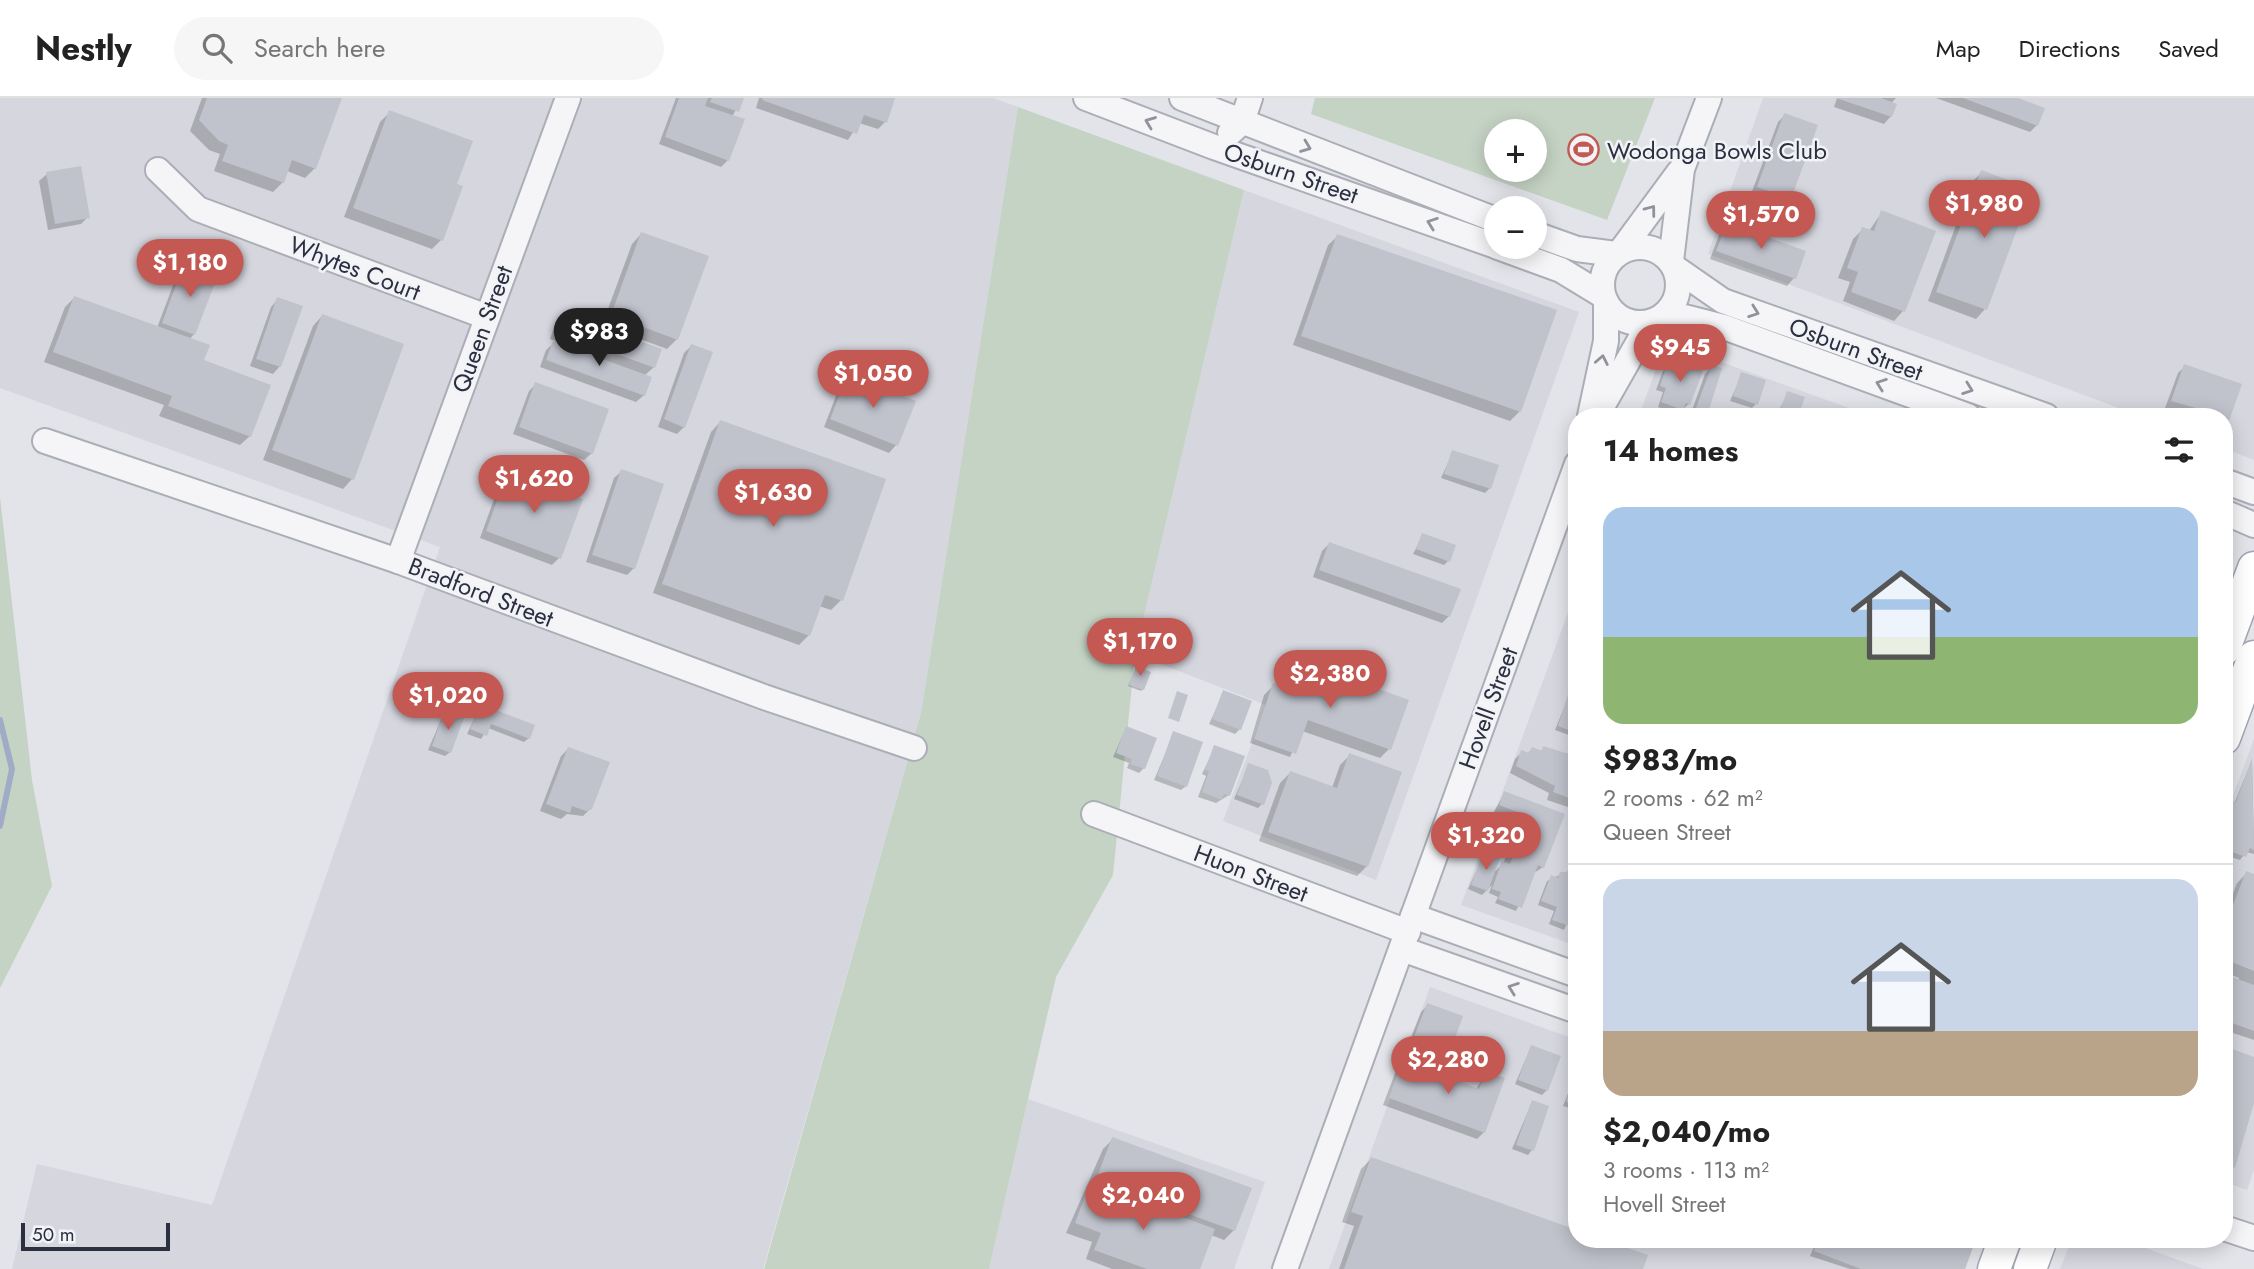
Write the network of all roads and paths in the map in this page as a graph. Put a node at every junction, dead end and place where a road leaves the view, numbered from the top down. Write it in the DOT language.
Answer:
graph roads {
  1 [pos="568,98"];
  2 [pos="1086,98"];
  3 [pos="1182,98"];
  4 [pos="1250,98"];
  5 [pos="1709,98"];
  6 [pos="1209,103"];
  7 [pos="1242,122"];
  8 [pos="1214,147"];
  9 [pos="1682,169"];
  10 [pos="158,170"];
  11 [pos="1484,215"];
  12 [pos="1547,238"];
  13 [pos="1484,241"];
  14 [pos="1618,253"];
  15 [pos="1532,259"];
  16 [pos="1673,264"];
  17 [pos="1604,299"];
  18 [pos="487,317"];
  19 [pos="1654,320"];
  20 [pos="1592,408"];
  21 [pos="1602,408"];
  22 [pos="1946,408"];
  23 [pos="2024,408"];
  24 [pos="45,442"];
  25 [pos="2233,484"];
  26 [pos="1568,489"];
  27 [pos="2254,492"];
  28 [pos="2233,516"];
  29 [pos="2254,525"];
  30 [pos="398,561"];
  31 [pos="2254,568"];
  32 [pos="2233,625"];
  33 [pos="2254,657"];
  34 [pos="2233,714"];
  35 [pos="914,748"];
  36 [pos="1094,814"];
  37 [pos="1407,932"];
  38 [pos="1550,966"];
  39 [pos="1568,972"];
  40 [pos="1541,998"];
  41 [pos="1568,1008"];
  42 [pos="2233,1231"];
  43 [pos="2254,1238"];
  44 [pos="2002,1248"];
  45 [pos="2038,1248"];
  46 [pos="1285,1269"];
  47 [pos="1994,1269"];
  48 [pos="2030,1269"];
  1 -- 18 [label="street, Queen Street"];
  8 -- 2 [label="street, Osburn Street, one-way"];
  3 -- 6 [label="street, Osburn Street"];
  4 -- 7 [label="street"];
  5 -- 9 [label="street"];
  6 -- 7 [label="street, Osburn Street"];
  6 -- 8 [label="street"];
  7 -- 8 [label="street"];
  7 -- 11 [label="street, Osburn Street, one-way"];
  13 -- 8 [label="street, Osburn Street, one-way"];
  14 -- 9 [label="street, one-way"];
  9 -- 16 [label="street"];
  10 -- 18 [label="street, Whytes Court"];
  12 -- 14 [label="street"];
  14 -- 16 [label="street"];
  14 -- 17 [label="street"];
  15 -- 17 [label="street, Osburn Street"];
  16 -- 19 [label="street"];
  16 -- 23 [label="street, Osburn Street, one-way"];
  17 -- 19 [label="street"];
  20 -- 17 [label="street, one-way"];
  18 -- 30 [label="street, Queen Street"];
  19 -- 21 [label="street"];
  22 -- 19 [label="street, Osburn Street, one-way"];
  24 -- 30 [label="street, Bradford Street"];
  25 -- 27 [label="street"];
  26 -- 37 [label="street, Hovell Street"];
  28 -- 29 [label="street"];
  30 -- 35 [label="street, Bradford Street"];
  31 -- 32 [label="main road"];
  33 -- 34 [label="main road"];
  36 -- 37 [label="street, Huon Street"];
  37 -- 38 [label="street, Huon Street"];
  40 -- 37 [label="street, Huon Street, one-way"];
  37 -- 46 [label="street, Hovell Street"];
  38 -- 39 [label="street, Huon Street"];
  38 -- 40 [label="street"];
  40 -- 41 [label="street, Huon Street"];
  42 -- 43 [label="street"];
  44 -- 47 [label="main road"];
  45 -- 48 [label="main road"];
}
